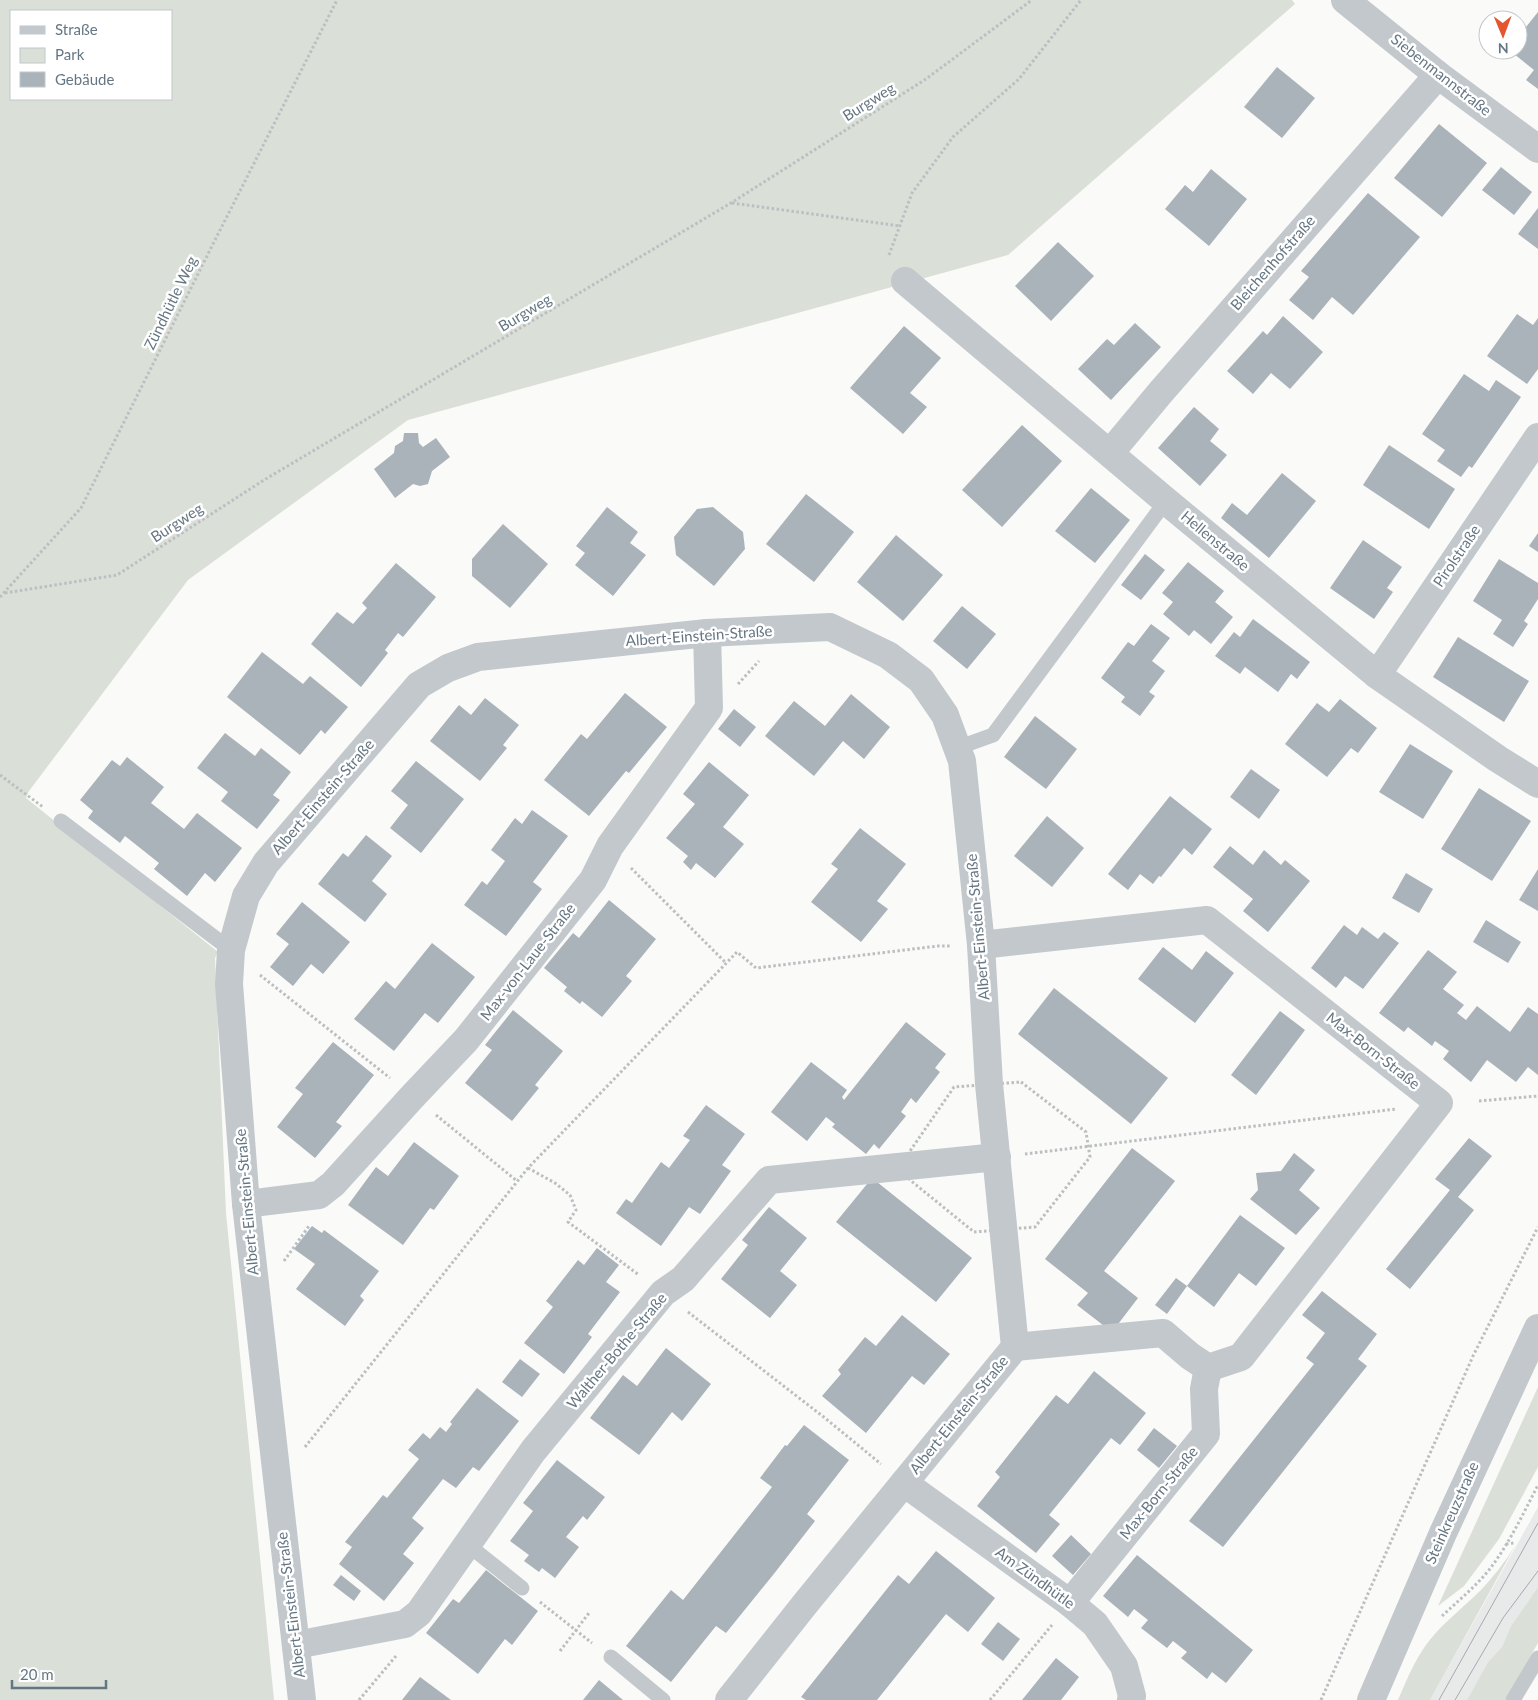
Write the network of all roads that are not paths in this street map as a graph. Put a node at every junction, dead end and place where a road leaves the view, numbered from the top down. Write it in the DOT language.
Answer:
graph roads {
  1 [pos="1345,0"];
  2 [pos="1438,75"];
  3 [pos="1538,149"];
  4 [pos="905,281"];
  5 [pos="1538,437"];
  6 [pos="1110,453"];
  7 [pos="1166,501"];
  8 [pos="706,633"];
  9 [pos="1376,674"];
  10 [pos="957,748"];
  11 [pos="1538,784"];
  12 [pos="61,821"];
  13 [pos="980,945"];
  14 [pos="231,950"];
  15 [pos="997,1158"];
  16 [pos="246,1204"];
  17 [pos="1538,1328"];
  18 [pos="1015,1347"];
  19 [pos="1208,1368"];
  20 [pos="904,1482"];
  21 [pos="467,1544"];
  22 [pos="522,1588"];
  23 [pos="1070,1603"];
  24 [pos="296,1646"];
  25 [pos="611,1657"];
  26 [pos="1538,1658"];
  27 [pos="302,1700"];
  28 [pos="663,1700"];
  29 [pos="729,1700"];
  30 [pos="1132,1700"];
  31 [pos="1371,1700"];
  32 [pos="1513,1700"];
  1 -- 2 [label="street, Siebenmannstraße"];
  2 -- 3 [label="street, Siebenmannstraße"];
  2 -- 6 [label="street, Bleichenhofstraße"];
  4 -- 6 [label="street, Hellenstraße"];
  5 -- 9 [label="street, Pirolstraße"];
  6 -- 7 [label="street, Hellenstraße"];
  7 -- 9 [label="street, Hellenstraße"];
  7 -- 10 [label="lane"];
  8 -- 10 [label="street, Albert-Einstein-Straße"];
  8 -- 14 [label="street, Albert-Einstein-Straße"];
  8 -- 16 [label="street, Max-von-Laue-Straße"];
  9 -- 11 [label="street, Hellenstraße"];
  10 -- 13 [label="street, Albert-Einstein-Straße"];
  12 -- 14 [label="lane"];
  13 -- 15 [label="street, Albert-Einstein-Straße"];
  13 -- 19 [label="street, Max-Born-Straße"];
  14 -- 16 [label="street, Albert-Einstein-Straße"];
  15 -- 18 [label="street, Albert-Einstein-Straße"];
  15 -- 21 [label="street, Walther-Bothe-Straße"];
  16 -- 24 [label="street, Albert-Einstein-Straße"];
  17 -- 31 [label="street, Steinkreuzstraße"];
  18 -- 19 [label="street"];
  18 -- 20 [label="street, Albert-Einstein-Straße"];
  19 -- 23 [label="street, Max-Born-Straße"];
  20 -- 23 [label="street, Am Zündhütle"];
  20 -- 29 [label="street, Albert-Einstein-Straße"];
  21 -- 22 [label="lane"];
  21 -- 24 [label="street, Walther-Bothe-Straße"];
  23 -- 30 [label="street, Am Zündhütle"];
  24 -- 27 [label="street, Albert-Einstein-Straße"];
  25 -- 28 [label="lane"];
  26 -- 32 [label="lane"];
}
